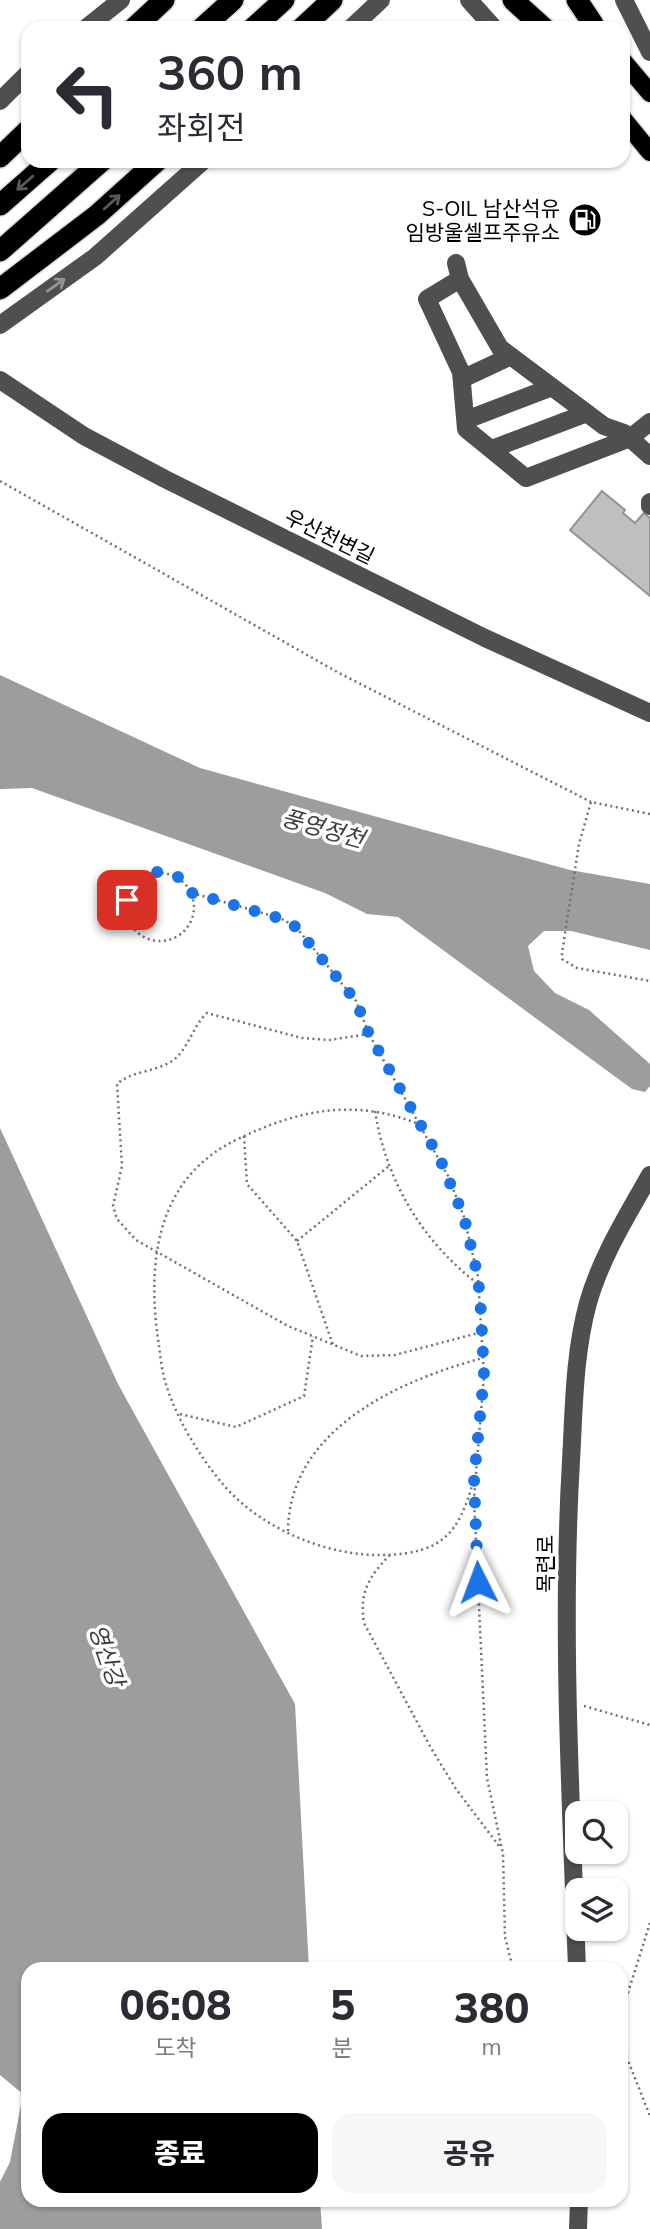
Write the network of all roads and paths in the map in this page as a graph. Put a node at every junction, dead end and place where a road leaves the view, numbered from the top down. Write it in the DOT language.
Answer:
graph roads {
  1 [pos="121,0"];
  2 [pos="164,0"];
  3 [pos="233,0"];
  4 [pos="284,0"];
  5 [pos="332,0"];
  6 [pos="381,0"];
  7 [pos="469,0"];
  8 [pos="513,0"];
  9 [pos="529,0"];
  10 [pos="575,0"];
  11 [pos="624,0"];
  12 [pos="95,21"];
  13 [pos="142,21"];
  14 [pos="210,21"];
  15 [pos="261,21"];
  16 [pos="310,21"];
  17 [pos="358,21"];
  18 [pos="488,21"];
  19 [pos="536,21"];
  20 [pos="546,21"];
  21 [pos="591,21"];
  22 [pos="650,52"];
  23 [pos="630,69"];
  24 [pos="21,80"];
  25 [pos="650,93"];
  26 [pos="0,101"];
  27 [pos="630,133"];
  28 [pos="21,137"];
  29 [pos="650,152"];
  30 [pos="0,157"];
  31 [pos="42,168"];
  32 [pos="94,168"];
  33 [pos="149,168"];
  34 [pos="195,168"];
  35 [pos="0,205"];
  36 [pos="0,251"];
  37 [pos="0,289"];
  38 [pos="0,325"];
  39 [pos="511,356"];
  40 [pos="462,379"];
  41 [pos="0,380"];
  42 [pos="552,387"];
  43 [pos="587,413"];
  44 [pos="466,420"];
  45 [pos="650,422"];
  46 [pos="630,438"];
  47 [pos="492,449"];
  48 [pos="650,456"];
  49 [pos="0,481"];
  50 [pos="650,713"];
  51 [pos="591,802"];
  52 [pos="650,814"];
  53 [pos="192,893"];
  54 [pos="650,981"];
  55 [pos="369,1034"];
  56 [pos="375,1111"];
  57 [pos="421,1125"];
  58 [pos="244,1136"];
  59 [pos="389,1166"];
  60 [pos="650,1175"];
  61 [pos="297,1241"];
  62 [pos="156,1251"];
  63 [pos="478,1284"];
  64 [pos="482,1332"];
  65 [pos="313,1336"];
  66 [pos="333,1345"];
  67 [pos="483,1358"];
  68 [pos="178,1413"];
  69 [pos="474,1479"];
  70 [pos="288,1532"];
  71 [pos="390,1555"];
  72 [pos="568,1701"];
  73 [pos="650,1725"];
  74 [pos="502,1850"];
  75 [pos="650,1923"];
  76 [pos="511,1962"];
  77 [pos="578,1962"];
  78 [pos="628,1993"];
  79 [pos="628,2061"];
  80 [pos="650,2116"];
  81 [pos="579,2207"];
  82 [pos="578,2229"];
  1 -- 12 [label="street"];
  2 -- 13 [label="highway"];
  3 -- 14 [label="highway"];
  4 -- 15 [label="highway"];
  5 -- 16 [label="highway"];
  6 -- 17 [label="street"];
  7 -- 18 [label="street"];
  8 -- 19 [label="highway"];
  9 -- 20 [label="main road"];
  10 -- 21 [label="highway"];
  11 -- 22 [label="street"];
  23 -- 25 [label="main road"];
  24 -- 26 [label="street"];
  27 -- 29 [label="main road"];
  28 -- 30 [label="highway"];
  31 -- 35 [label="highway, one-way"];
  32 -- 36 [label="highway"];
  37 -- 33 [label="highway, one-way"];
  38 -- 34 [label="street, one-way"];
  39 -- 40 [label="street"];
  39 -- 40 [label="street"];
  39 -- 42 [label="street"];
  40 -- 44 [label="street"];
  41 -- 50 [label="street, 우산천변길"];
  42 -- 43 [label="street"];
  42 -- 44 [label="street"];
  43 -- 46 [label="street"];
  43 -- 47 [label="street"];
  44 -- 47 [label="street"];
  45 -- 46 [label="street"];
  46 -- 47 [label="street"];
  46 -- 48 [label="street"];
  49 -- 51 [label="path"];
  51 -- 52 [label="path"];
  51 -- 54 [label="path"];
  53 -- 53 [label="path"];
  53 -- 55 [label="path"];
  55 -- 57 [label="path"];
  55 -- 62 [label="path"];
  56 -- 57 [label="path"];
  56 -- 58 [label="path"];
  56 -- 59 [label="path"];
  57 -- 63 [label="path"];
  58 -- 61 [label="path"];
  58 -- 62 [label="path"];
  59 -- 61 [label="path"];
  59 -- 63 [label="path"];
  60 -- 72 [label="street, 목련로"];
  61 -- 66 [label="path"];
  62 -- 65 [label="path"];
  62 -- 68 [label="path"];
  63 -- 64 [label="path"];
  64 -- 66 [label="path"];
  64 -- 67 [label="path"];
  65 -- 66 [label="path"];
  65 -- 68 [label="path"];
  67 -- 69 [label="path"];
  67 -- 70 [label="path"];
  68 -- 70 [label="path"];
  69 -- 71 [label="path"];
  69 -- 74 [label="path"];
  70 -- 71 [label="path"];
  71 -- 74 [label="path"];
  72 -- 73 [label="path"];
  72 -- 77 [label="street, 목련로"];
  74 -- 76 [label="path"];
  75 -- 78 [label="path"];
  79 -- 80 [label="path"];
  81 -- 82 [label="street"];
}
